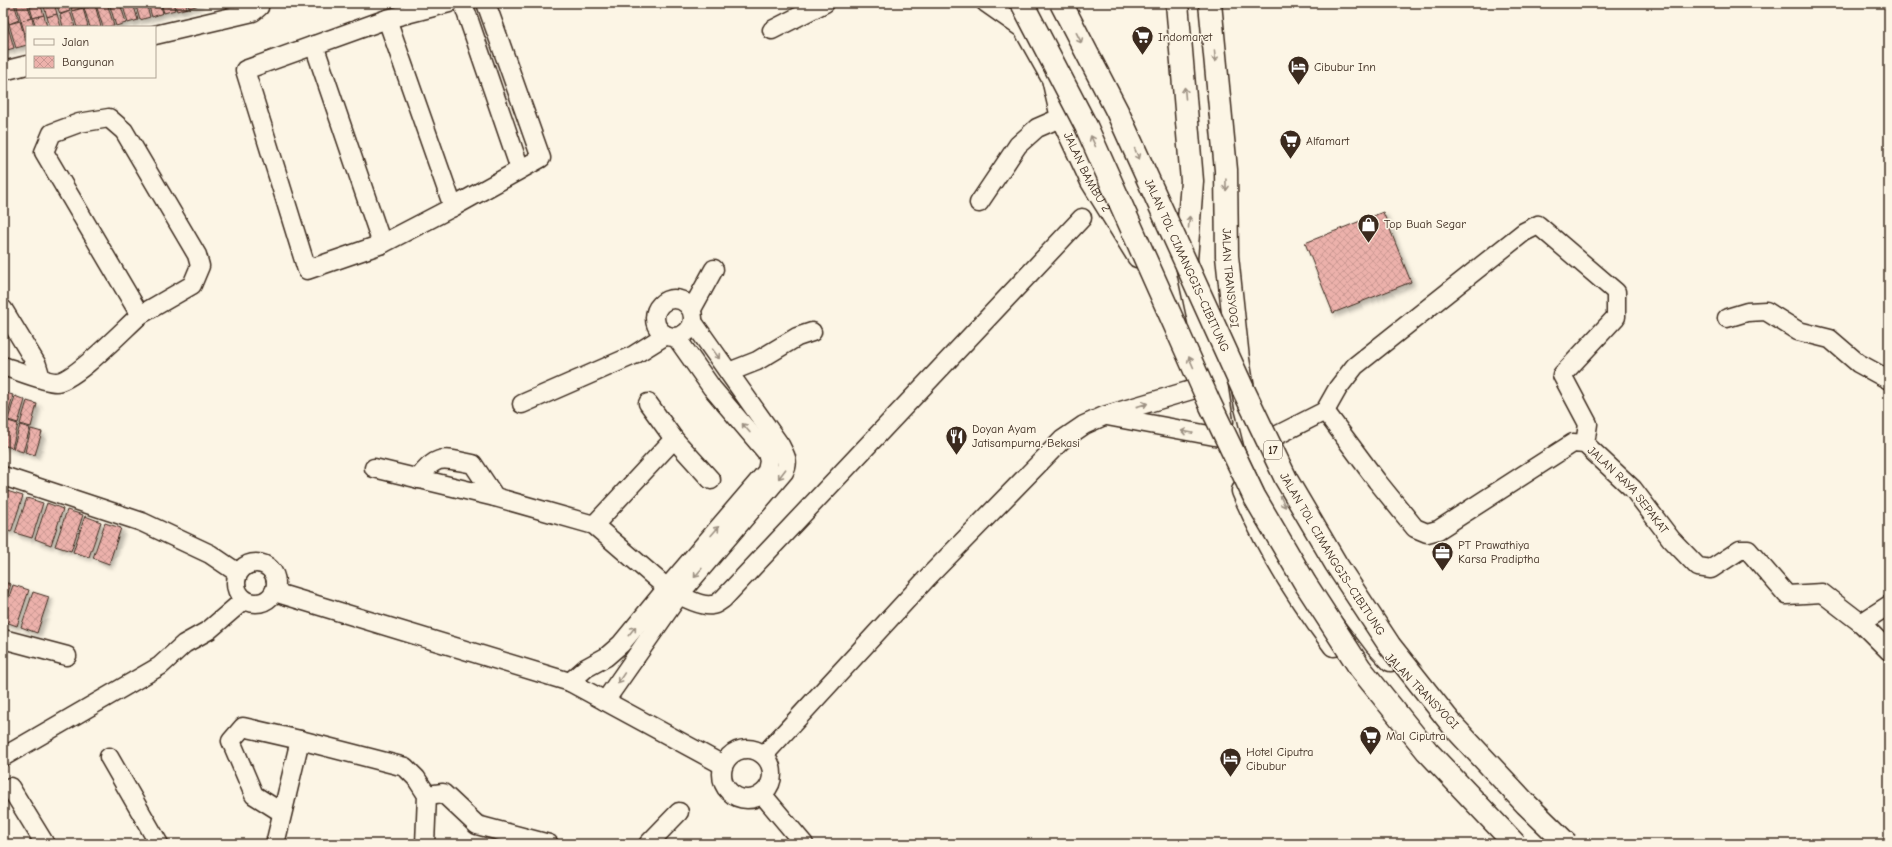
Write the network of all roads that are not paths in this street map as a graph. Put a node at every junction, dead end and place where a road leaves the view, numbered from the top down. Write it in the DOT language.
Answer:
graph roads {
  1 [pos="258,3"];
  2 [pos="448,3"];
  3 [pos="463,3"];
  4 [pos="486,3"];
  5 [pos="825,3"];
  6 [pos="986,3"];
  7 [pos="1022,3"];
  8 [pos="1061,3"];
  9 [pos="1178,3"];
  10 [pos="1210,3"];
  11 [pos="387,19"];
  12 [pos="772,30"];
  13 [pos="156,35"];
  14 [pos="314,45"];
  15 [pos="26,65"];
  16 [pos="3,71"];
  17 [pos="1060,118"];
  18 [pos="520,169"];
  19 [pos="979,203"];
  20 [pos="453,207"];
  21 [pos="1082,218"];
  22 [pos="382,244"];
  23 [pos="714,268"];
  24 [pos="3,309"];
  25 [pos="140,315"];
  26 [pos="692,316"];
  27 [pos="1727,318"];
  28 [pos="812,332"];
  29 [pos="1202,335"];
  30 [pos="671,336"];
  31 [pos="3,366"];
  32 [pos="729,372"];
  33 [pos="41,378"];
  34 [pos="1889,380"];
  35 [pos="1216,383"];
  36 [pos="648,403"];
  37 [pos="522,404"];
  38 [pos="1325,411"];
  39 [pos="1104,416"];
  40 [pos="1225,438"];
  41 [pos="674,439"];
  42 [pos="1585,444"];
  43 [pos="1256,446"];
  44 [pos="374,468"];
  45 [pos="3,476"];
  46 [pos="418,479"];
  47 [pos="711,480"];
  48 [pos="495,497"];
  49 [pos="594,525"];
  50 [pos="238,573"];
  51 [pos="673,591"];
  52 [pos="274,592"];
  53 [pos="244,600"];
  54 [pos="1889,605"];
  55 [pos="1861,623"];
  56 [pos="3,640"];
  57 [pos="1889,650"];
  58 [pos="67,656"];
  59 [pos="570,682"];
  60 [pos="605,701"];
  61 [pos="300,740"];
  62 [pos="764,755"];
  63 [pos="3,757"];
  64 [pos="110,757"];
  65 [pos="723,764"];
  66 [pos="10,787"];
  67 [pos="427,794"];
  68 [pos="762,794"];
  69 [pos="281,812"];
  70 [pos="679,812"];
  71 [pos="45,844"];
  72 [pos="159,844"];
  73 [pos="275,844"];
  74 [pos="425,844"];
  75 [pos="549,844"];
  76 [pos="648,844"];
  77 [pos="804,844"];
  78 [pos="1515,844"];
  79 [pos="1567,844"];
  80 [pos="1575,844"];
  1 -- 13 [label="street"];
  2 -- 11 [label="street"];
  3 -- 18 [label="street"];
  4 -- 18 [label="street"];
  5 -- 12 [label="street"];
  6 -- 17 [label="street, JALAN BAMBU 2"];
  78 -- 7 [label="highway, one-way, bridge"];
  8 -- 79 [label="highway, JALAN TOL CIMANGGIS–CIBITUNG / 17, one-way, bridge"];
  29 -- 9 [label="highway, one-way"];
  10 -- 43 [label="highway, JALAN TRANSYOGI, one-way"];
  11 -- 14 [label="street"];
  11 -- 20 [label="street"];
  14 -- 22 [label="street"];
  14 -- 22 [label="street"];
  15 -- 16 [label="street"];
  17 -- 19 [label="street"];
  17 -- 29 [label="street, JALAN BAMBU 2"];
  18 -- 20 [label="street"];
  20 -- 22 [label="street"];
  21 -- 51 [label="street"];
  23 -- 26 [label="street"];
  24 -- 33 [label="street"];
  25 -- 25 [label="street"];
  25 -- 33 [label="street"];
  26 -- 30 [label="street"];
  26 -- 30 [label="street"];
  26 -- 32 [label="street, one-way"];
  27 -- 34 [label="street"];
  28 -- 32 [label="street"];
  29 -- 35 [label="highway"];
  30 -- 37 [label="street"];
  51 -- 30 [label="street, one-way"];
  31 -- 33 [label="street"];
  32 -- 51 [label="street, one-way"];
  39 -- 35 [label="street, one-way"];
  35 -- 40 [label="highway"];
  36 -- 41 [label="street"];
  38 -- 42 [label="street, JALAN RAYA SEPAKAT"];
  38 -- 42 [label="street"];
  38 -- 43 [label="street"];
  40 -- 39 [label="street, one-way"];
  39 -- 62 [label="street"];
  40 -- 78 [label="highway"];
  41 -- 47 [label="street"];
  41 -- 49 [label="street"];
  42 -- 55 [label="street, JALAN RAYA SEPAKAT"];
  43 -- 80 [label="highway, JALAN TRANSYOGI, one-way"];
  44 -- 46 [label="street"];
  45 -- 50 [label="street"];
  46 -- 48 [label="street"];
  46 -- 48 [label="street"];
  48 -- 49 [label="street"];
  49 -- 51 [label="street"];
  50 -- 52 [label="street"];
  50 -- 53 [label="street"];
  59 -- 51 [label="street, one-way"];
  51 -- 60 [label="street, one-way"];
  52 -- 53 [label="street"];
  52 -- 59 [label="street"];
  53 -- 63 [label="street"];
  54 -- 55 [label="street"];
  55 -- 57 [label="street"];
  56 -- 58 [label="street"];
  59 -- 60 [label="street"];
  60 -- 65 [label="street"];
  61 -- 67 [label="street"];
  61 -- 69 [label="street"];
  61 -- 69 [label="street"];
  62 -- 65 [label="street"];
  62 -- 68 [label="street"];
  64 -- 72 [label="street"];
  65 -- 68 [label="street"];
  66 -- 71 [label="street"];
  67 -- 74 [label="street"];
  67 -- 75 [label="street"];
  68 -- 77 [label="street"];
  69 -- 73 [label="street"];
  70 -- 76 [label="street"];
}
